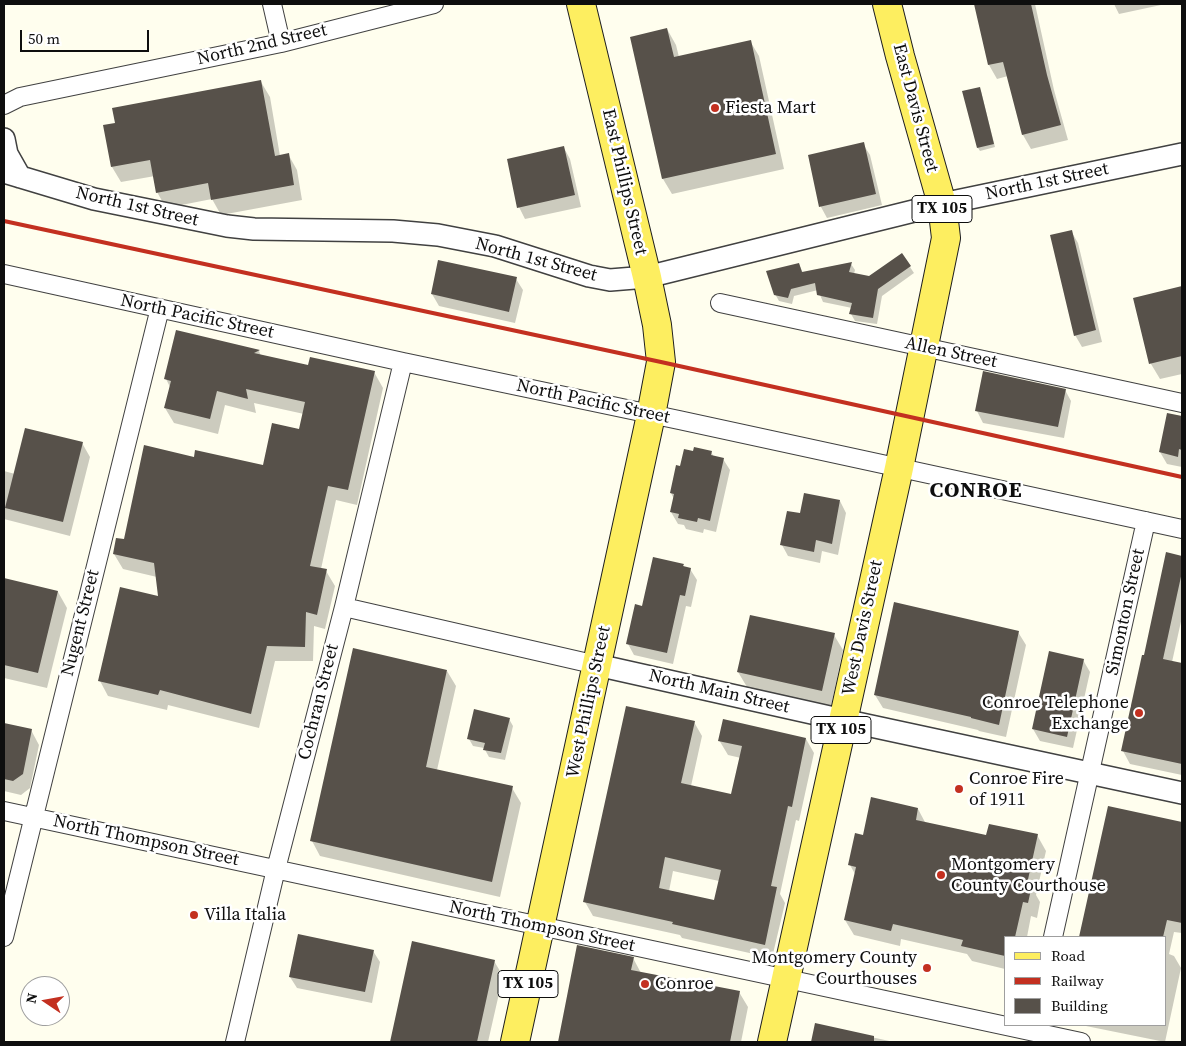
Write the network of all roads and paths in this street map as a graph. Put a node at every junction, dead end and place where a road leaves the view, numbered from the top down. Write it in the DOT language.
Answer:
graph roads {
  1 [pos="272,4"];
  2 [pos="434,4"];
  3 [pos="581,4"];
  4 [pos="887,4"];
  5 [pos="281,43"];
  6 [pos="4,105"];
  7 [pos="4,140"];
  8 [pos="1182,154"];
  9 [pos="12,175"];
  10 [pos="942,204"];
  11 [pos="4,274"];
  12 [pos="647,277"];
  13 [pos="720,303"];
  14 [pos="160,308"];
  15 [pos="924,347"];
  16 [pos="403,362"];
  17 [pos="661,362"];
  18 [pos="1182,403"];
  19 [pos="651,414"];
  20 [pos="909,418"];
  21 [pos="899,468"];
  22 [pos="1146,521"];
  23 [pos="1182,529"];
  24 [pos="344,607"];
  25 [pos="597,666"];
  26 [pos="843,720"];
  27 [pos="1090,774"];
  28 [pos="1182,793"];
  29 [pos="4,811"];
  30 [pos="34,817"];
  31 [pos="276,869"];
  32 [pos="540,926"];
  33 [pos="1054,936"];
  34 [pos="4,937"];
  35 [pos="786,978"];
  36 [pos="1032,1033"];
  37 [pos="235,1042"];
  38 [pos="515,1042"];
  39 [pos="772,1042"];
  40 [pos="1080,1042"];
  1 -- 5 [label="street"];
  2 -- 5 [label="street, North 2nd Street"];
  3 -- 12 [label="main road, East Phillips Street / TX 105"];
  4 -- 10 [label="main road, East Davis Street / TX 105"];
  5 -- 6 [label="street, North 2nd Street"];
  7 -- 9 [label="street"];
  8 -- 10 [label="street, North 1st Street"];
  9 -- 12 [label="street, North 1st Street"];
  10 -- 12 [label="street, North 1st Street"];
  10 -- 15 [label="main road, East Davis Street / TX 105"];
  11 -- 14 [label="street, North Pacific Street"];
  12 -- 17 [label="main road, East Phillips Street / TX 105"];
  13 -- 15 [label="street, Allen Street"];
  14 -- 16 [label="street, North Pacific Street"];
  14 -- 30 [label="street, Nugent Street"];
  15 -- 18 [label="street, Allen Street"];
  15 -- 20 [label="main road, East Davis Street / TX 105"];
  16 -- 19 [label="street, North Pacific Street"];
  16 -- 24 [label="street, Cochran Street"];
  17 -- 19 [label="main road, West Phillips Street / TX 105"];
  19 -- 21 [label="street, North Pacific Street"];
  19 -- 25 [label="main road, West Phillips Street / TX 105"];
  20 -- 21 [label="main road, West Davis Street / TX 105"];
  21 -- 22 [label="street, North Pacific Street"];
  21 -- 26 [label="main road, West Davis Street / TX 105"];
  22 -- 23 [label="street, North Pacific Street"];
  22 -- 27 [label="street, Simonton Street"];
  24 -- 25 [label="street, North Main Street"];
  24 -- 31 [label="street, Cochran Street"];
  25 -- 26 [label="street, North Main Street"];
  25 -- 32 [label="main road, West Phillips Street / TX 105"];
  26 -- 27 [label="street, North Main Street"];
  26 -- 35 [label="main road, West Davis Street / TX 105"];
  27 -- 28 [label="street, North Main Street"];
  27 -- 33 [label="street, Simonton Street"];
  29 -- 30 [label="street, North Thompson Street"];
  30 -- 31 [label="street, North Thompson Street"];
  30 -- 34 [label="street, Nugent Street"];
  31 -- 32 [label="street, North Thompson Street"];
  31 -- 37 [label="street, Cochran Street"];
  32 -- 35 [label="street, North Thompson Street"];
  32 -- 38 [label="main road, West Phillips Street / TX 105"];
  35 -- 36 [label="street, North Thompson Street"];
  35 -- 39 [label="main road, West Davis Street / TX 105"];
  36 -- 40 [label="street, North Thompson Street"];
}
